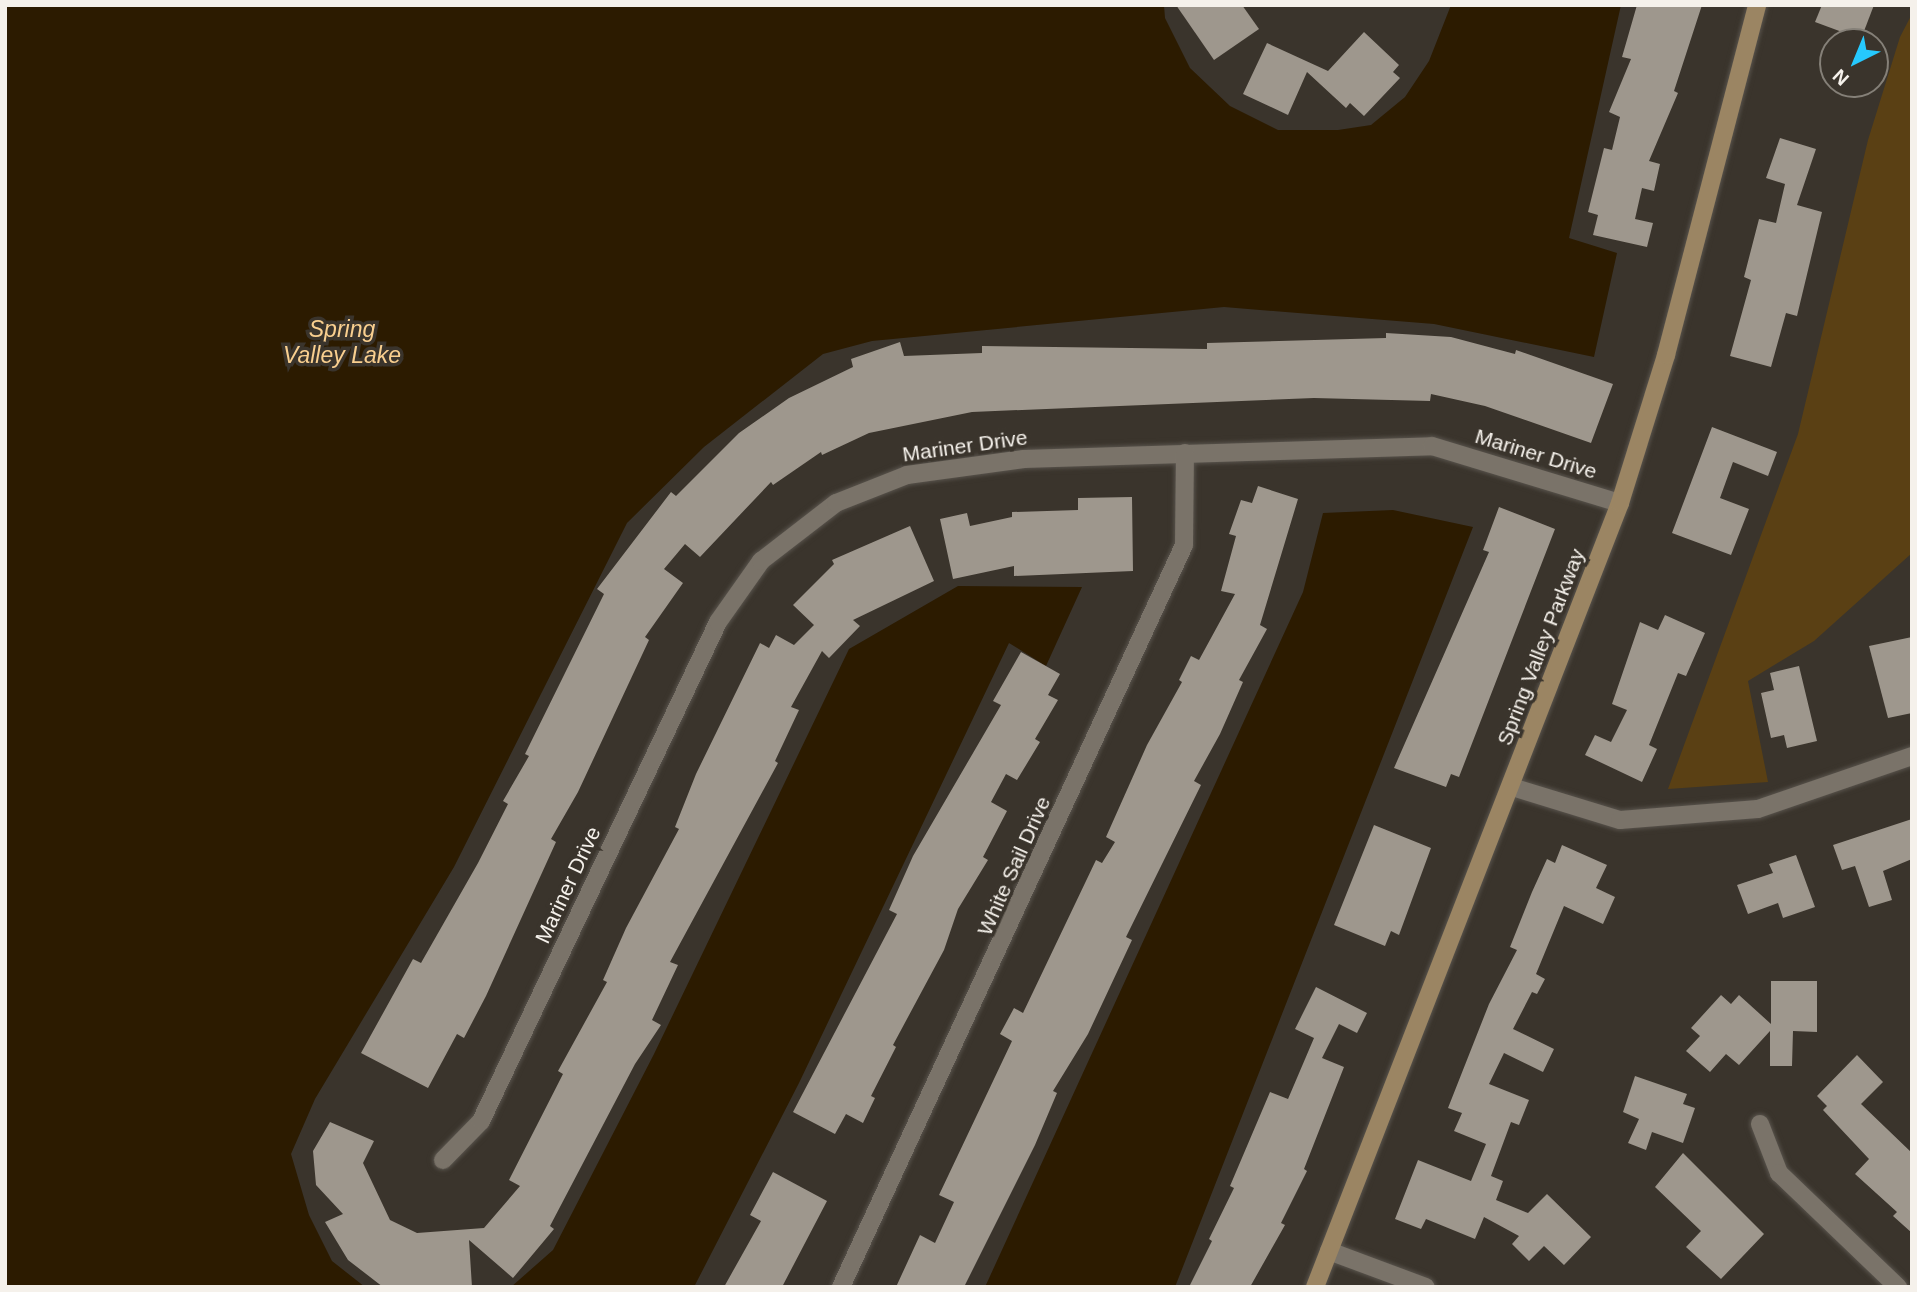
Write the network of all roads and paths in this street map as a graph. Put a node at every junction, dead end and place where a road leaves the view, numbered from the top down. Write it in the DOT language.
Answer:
graph roads {
  1 [pos="1757,5"];
  2 [pos="1185,453"];
  3 [pos="1620,503"];
  4 [pos="1912,756"];
  5 [pos="1513,787"];
  6 [pos="1760,1124"];
  7 [pos="443,1160"];
  8 [pos="1329,1251"];
  9 [pos="841,1287"];
  10 [pos="1315,1287"];
  11 [pos="1426,1287"];
  12 [pos="1898,1287"];
  1 -- 3 [label="street, Spring Valley Parkway"];
  2 -- 3 [label="street, Mariner Drive"];
  2 -- 7 [label="street, Mariner Drive"];
  2 -- 9 [label="street, White Sail Drive"];
  3 -- 5 [label="street, Spring Valley Parkway"];
  4 -- 5 [label="street"];
  5 -- 8 [label="street, Spring Valley Parkway"];
  6 -- 12 [label="street"];
  8 -- 10 [label="street, Spring Valley Parkway"];
  8 -- 11 [label="street"];
}
